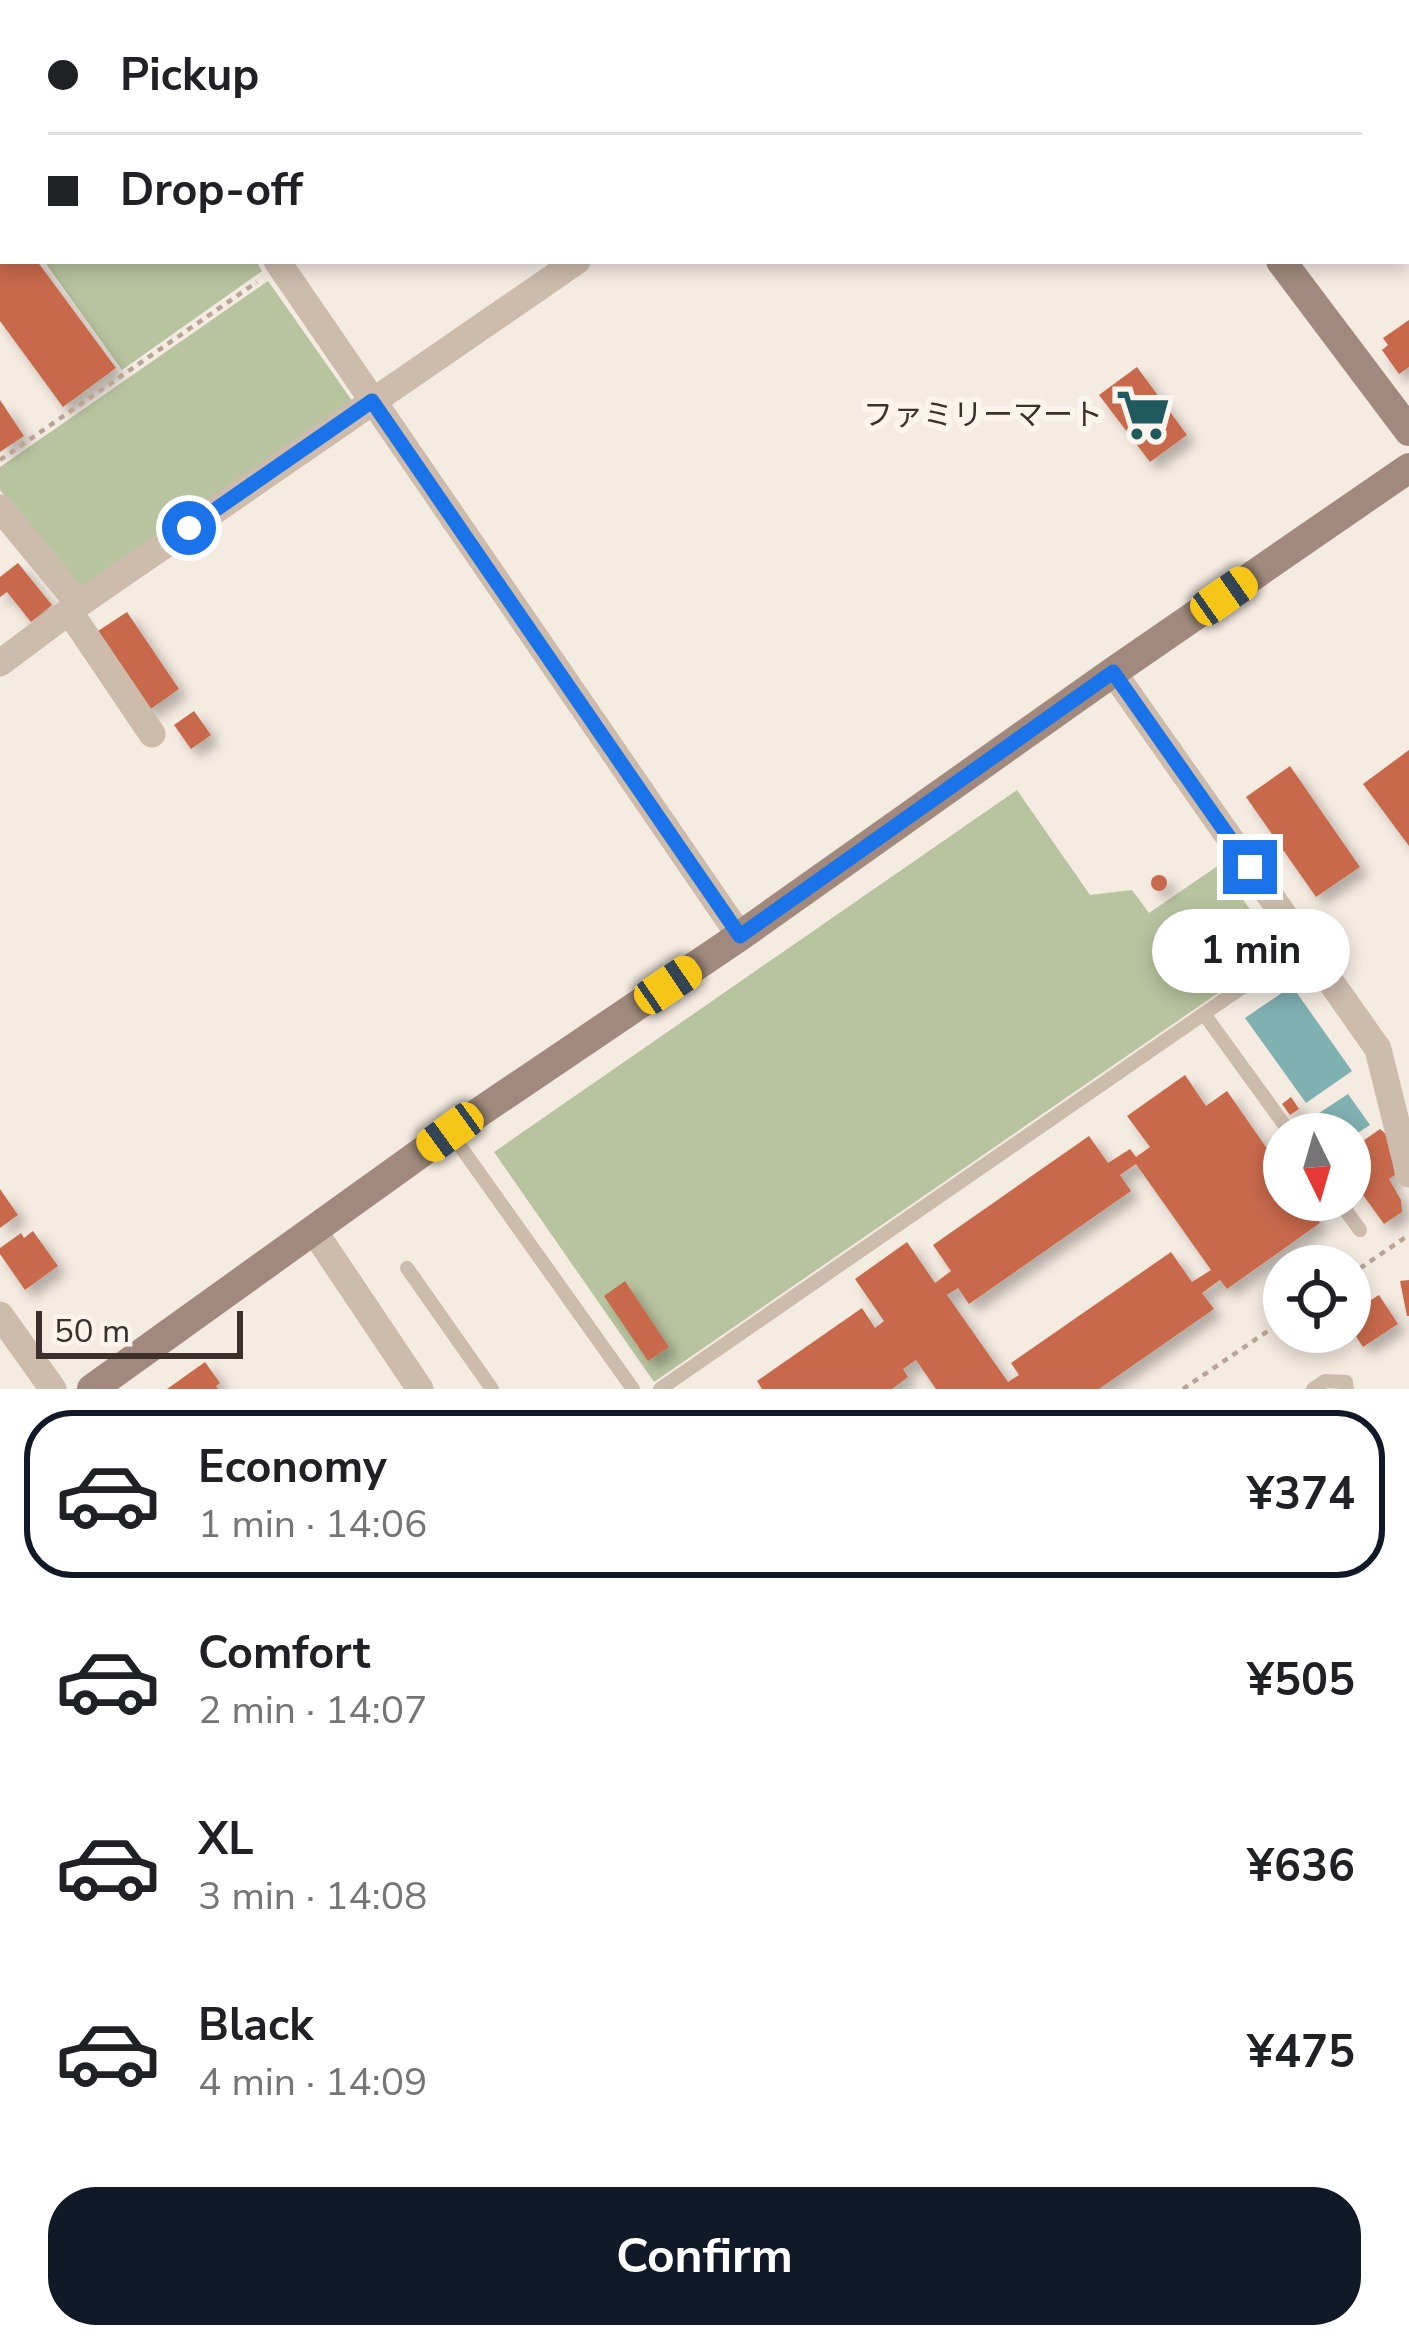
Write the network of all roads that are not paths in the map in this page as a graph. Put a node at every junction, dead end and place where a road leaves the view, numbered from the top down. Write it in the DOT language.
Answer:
graph roads {
  1 [pos="280,264"];
  2 [pos="573,264"];
  3 [pos="1283,264"];
  4 [pos="372,401"];
  5 [pos="1409,431"];
  6 [pos="1409,469"];
  7 [pos="0,508"];
  8 [pos="74,608"];
  9 [pos="0,663"];
  10 [pos="1113,672"];
  11 [pos="152,734"];
  12 [pos="740,936"];
  13 [pos="1304,944"];
  14 [pos="1204,1014"];
  15 [pos="1276,1113"];
  16 [pos="450,1132"];
  17 [pos="1409,1174"];
  18 [pos="1354,1221"];
  19 [pos="1360,1230"];
  20 [pos="314,1231"];
  21 [pos="407,1268"];
  22 [pos="0,1315"];
  23 [pos="53,1389"];
  24 [pos="92,1389"];
  25 [pos="420,1389"];
  26 [pos="492,1389"];
  27 [pos="633,1389"];
  28 [pos="660,1389"];
  29 [pos="1313,1389"];
  30 [pos="1347,1389"];
  1 -- 4 [label="street"];
  2 -- 4 [label="street"];
  3 -- 5 [label="street"];
  4 -- 8 [label="street"];
  4 -- 12 [label="street"];
  6 -- 10 [label="street"];
  7 -- 8 [label="street"];
  8 -- 9 [label="street"];
  8 -- 11 [label="street"];
  10 -- 12 [label="street"];
  10 -- 13 [label="street"];
  12 -- 16 [label="street"];
  13 -- 14 [label="lane"];
  13 -- 17 [label="street"];
  14 -- 15 [label="lane"];
  14 -- 28 [label="lane"];
  16 -- 20 [label="street"];
  16 -- 27 [label="lane"];
  18 -- 19 [label="lane"];
  20 -- 24 [label="street"];
  20 -- 25 [label="street"];
  21 -- 26 [label="lane"];
  22 -- 23 [label="street"];
  29 -- 30 [label="lane"];
}
